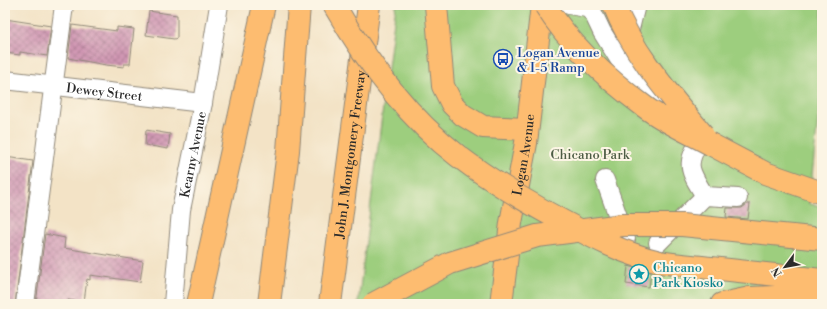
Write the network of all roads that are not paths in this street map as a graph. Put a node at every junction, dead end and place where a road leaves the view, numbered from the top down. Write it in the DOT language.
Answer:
graph roads {
  1 [pos="64,5"];
  2 [pos="219,5"];
  3 [pos="264,5"];
  4 [pos="299,5"];
  5 [pos="334,5"];
  6 [pos="369,5"];
  7 [pos="436,5"];
  8 [pos="542,5"];
  9 [pos="545,5"];
  10 [pos="569,5"];
  11 [pos="614,5"];
  12 [pos="636,5"];
  13 [pos="622,64"];
  14 [pos="5,80"];
  15 [pos="53,86"];
  16 [pos="203,103"];
  17 [pos="527,129"];
  18 [pos="712,145"];
  19 [pos="605,180"];
  20 [pos="822,193"];
  21 [pos="704,196"];
  22 [pos="738,198"];
  23 [pos="580,231"];
  24 [pos="626,239"];
  25 [pos="822,239"];
  26 [pos="658,243"];
  27 [pos="672,274"];
  28 [pos="822,281"];
  29 [pos="795,286"];
  30 [pos="822,295"];
  31 [pos="25,304"];
  32 [pos="173,304"];
  33 [pos="198,304"];
  34 [pos="269,304"];
  35 [pos="330,304"];
  36 [pos="373,304"];
  37 [pos="501,304"];
  38 [pos="722,304"];
  39 [pos="819,304"];
  1 -- 15 [label="street"];
  2 -- 16 [label="street, Kearny Avenue"];
  3 -- 33 [label="main road"];
  4 -- 34 [label="main road"];
  5 -- 23 [label="main road, bridge"];
  6 -- 35 [label="main road, John J. Montgomery Freeway"];
  7 -- 17 [label="main road"];
  8 -- 17 [label="main road, Logan Avenue"];
  9 -- 18 [label="main road, bridge"];
  10 -- 13 [label="street"];
  11 -- 18 [label="main road, bridge"];
  12 -- 13 [label="street"];
  13 -- 21 [label="street"];
  14 -- 15 [label="street, Dewey Street"];
  15 -- 16 [label="street, Dewey Street"];
  15 -- 31 [label="street"];
  16 -- 32 [label="street, Kearny Avenue"];
  17 -- 37 [label="main road, Logan Avenue"];
  18 -- 20 [label="main road"];
  19 -- 24 [label="street"];
  21 -- 22 [label="street"];
  21 -- 26 [label="street"];
  23 -- 25 [label="main road, bridge"];
  23 -- 28 [label="main road, bridge"];
  23 -- 36 [label="main road, bridge"];
  27 -- 29 [label="street"];
  28 -- 39 [label="main road"];
  30 -- 38 [label="main road, bridge"];
}
